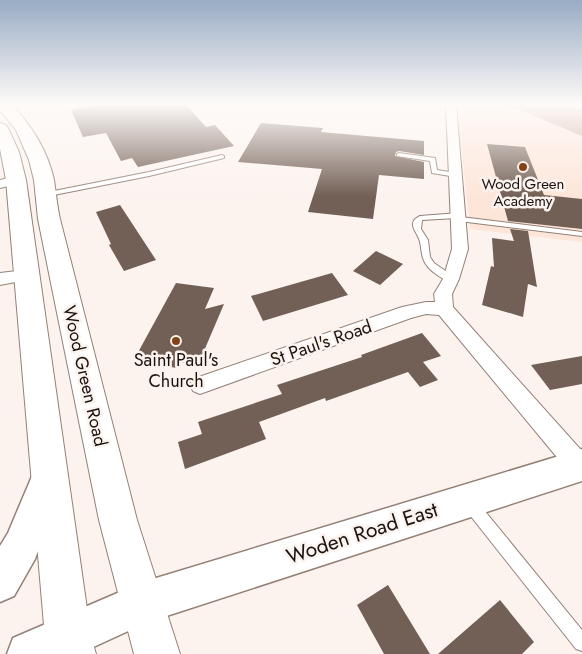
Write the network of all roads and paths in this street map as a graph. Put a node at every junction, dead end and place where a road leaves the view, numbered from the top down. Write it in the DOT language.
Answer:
graph roads {
  1 [pos="3,136"];
  2 [pos="27,136"];
  3 [pos="453,136"];
  4 [pos="399,155"];
  5 [pos="222,157"];
  6 [pos="456,175"];
  7 [pos="8,182"];
  8 [pos="44,195"];
  9 [pos="459,217"];
  10 [pos="582,234"];
  11 [pos="13,277"];
  12 [pos="451,279"];
  13 [pos="444,310"];
  14 [pos="200,385"];
  15 [pos="580,465"];
  16 [pos="49,477"];
  17 [pos="467,500"];
  18 [pos="0,582"];
  19 [pos="143,603"];
  20 [pos="582,643"];
  21 [pos="57,648"];
  22 [pos="157,654"];
  1 -- 7 [label="highway"];
  2 -- 8 [label="highway, Wood Green Road"];
  3 -- 6 [label="street"];
  4 -- 6 [label="lane"];
  5 -- 8 [label="lane"];
  6 -- 9 [label="street"];
  7 -- 11 [label="highway"];
  8 -- 19 [label="highway, Wood Green Road"];
  9 -- 10 [label="lane"];
  9 -- 12 [label="street"];
  9 -- 12 [label="lane"];
  11 -- 16 [label="highway"];
  12 -- 13 [label="street"];
  13 -- 14 [label="street, St Paul's Road"];
  13 -- 15 [label="street"];
  15 -- 17 [label="street, Woden Road East"];
  16 -- 18 [label="street"];
  16 -- 21 [label="highway"];
  17 -- 19 [label="street, Woden Road East"];
  17 -- 20 [label="lane"];
  19 -- 21 [label="street, Woden Road East"];
  19 -- 22 [label="highway, Wood Green Road"];
}
